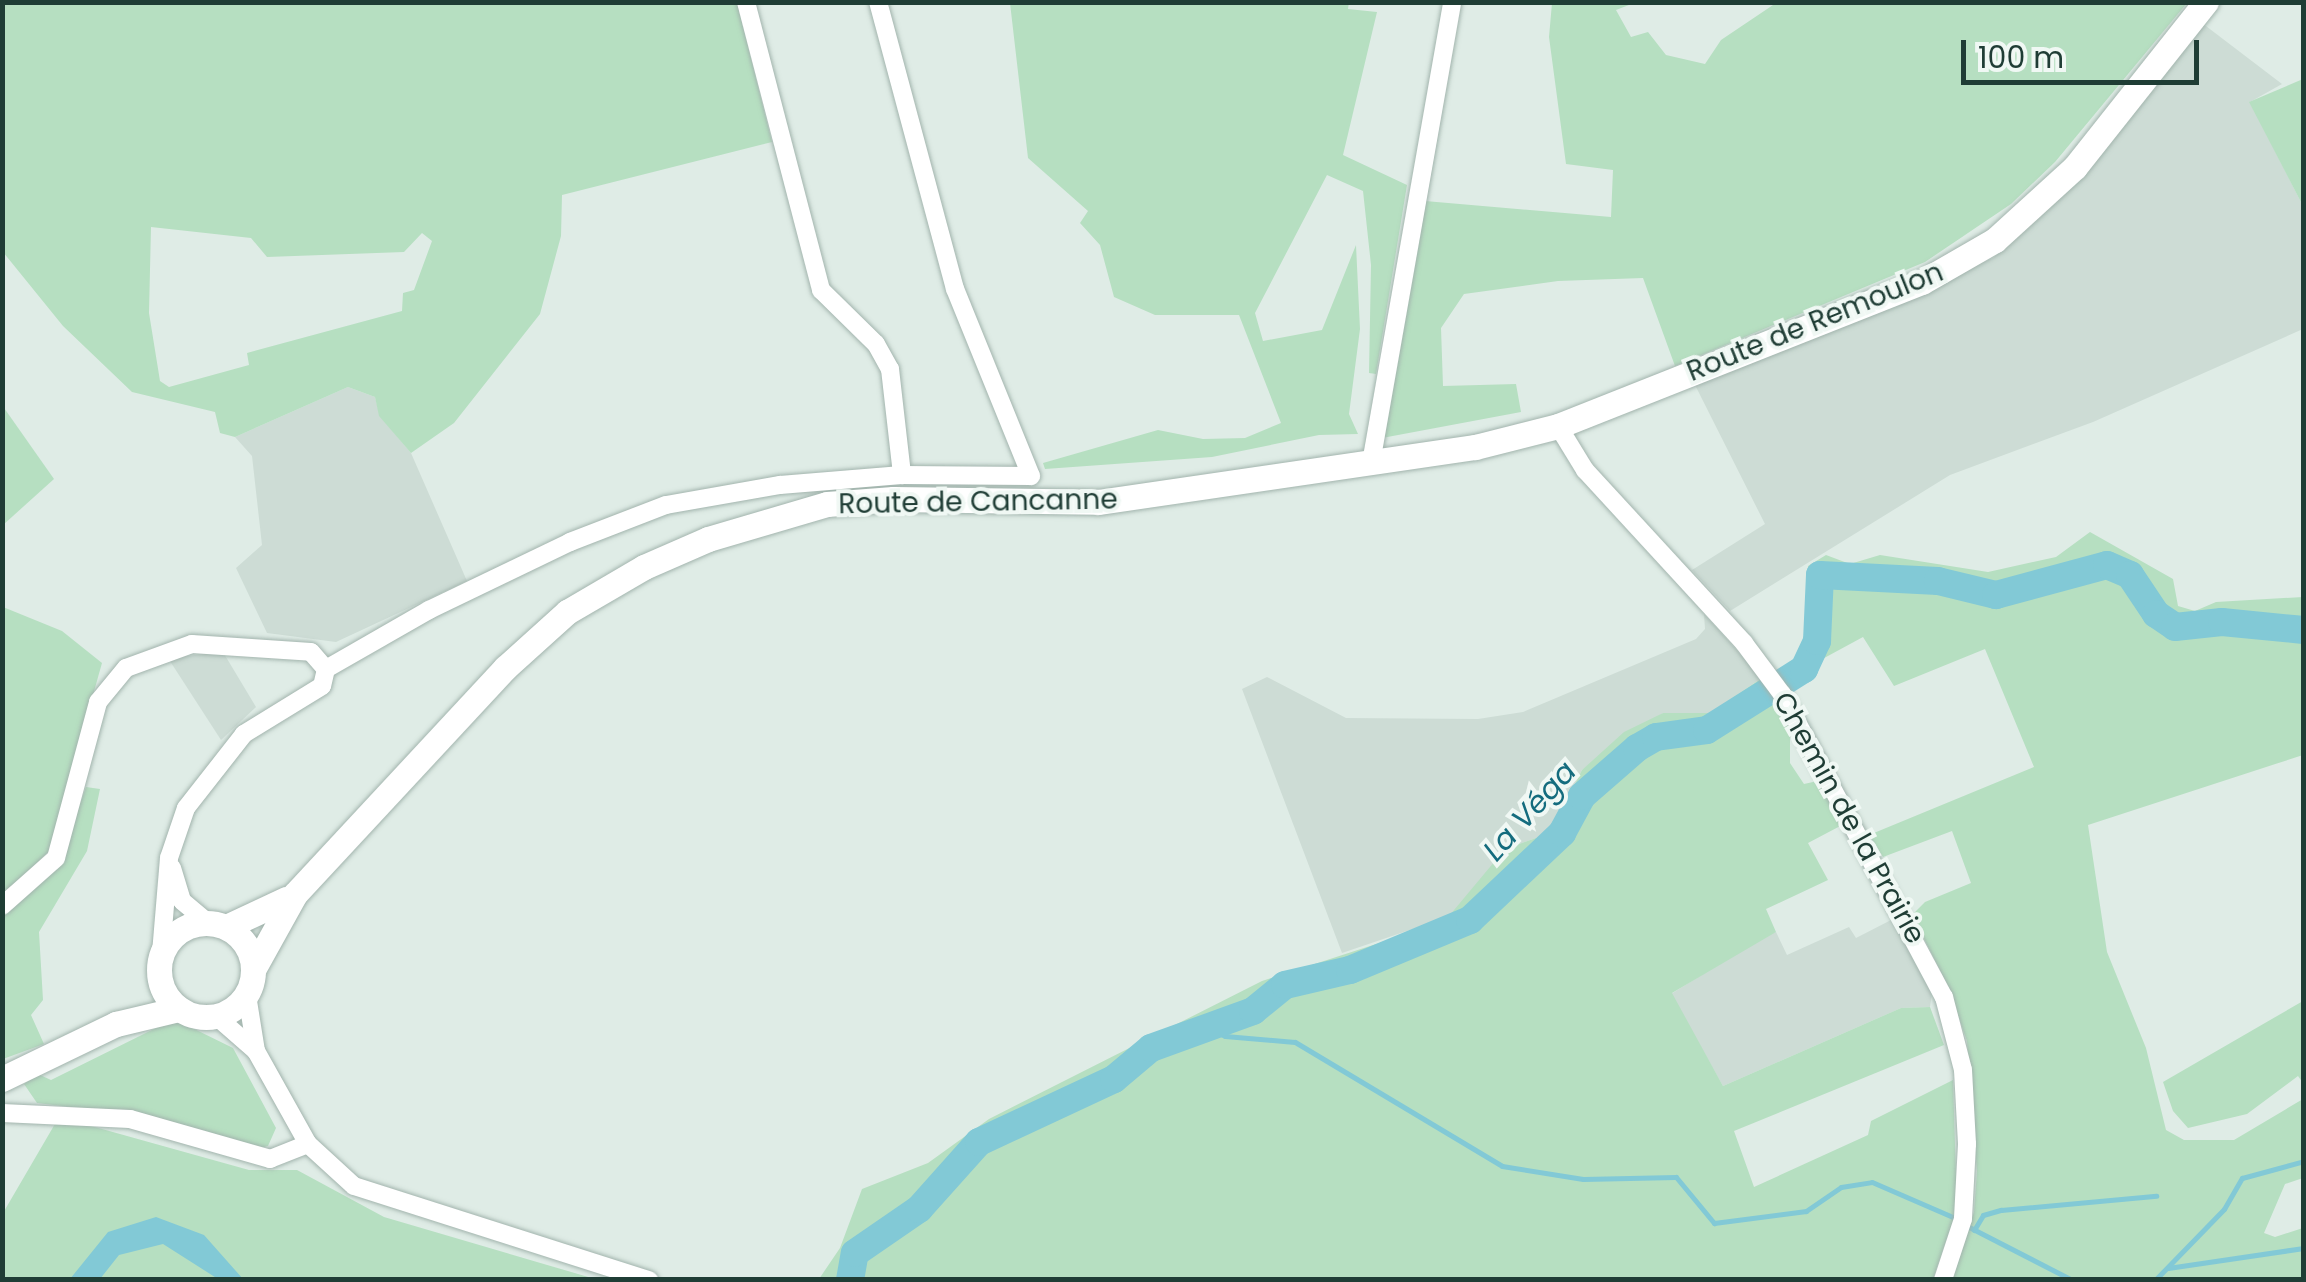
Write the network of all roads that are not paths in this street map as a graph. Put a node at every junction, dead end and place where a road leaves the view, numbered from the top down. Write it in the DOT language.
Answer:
graph roads {
  1 [pos="746,2"];
  2 [pos="878,2"];
  3 [pos="1452,2"];
  4 [pos="2206,2"];
  5 [pos="1558,426"];
  6 [pos="1371,464"];
  7 [pos="902,476"];
  8 [pos="326,670"];
  9 [pos="169,858"];
  10 [pos="295,894"];
  11 [pos="2,906"];
  12 [pos="217,924"];
  13 [pos="160,964"];
  14 [pos="254,968"];
  15 [pos="248,995"];
  16 [pos="178,1009"];
  17 [pos="217,1017"];
  18 [pos="116,1024"];
  19 [pos="256,1051"];
  20 [pos="2,1079"];
  21 [pos="2,1113"];
  22 [pos="308,1144"];
  23 [pos="649,1280"];
  24 [pos="1943,1280"];
  1 -- 7 [label="street"];
  2 -- 7 [label="street"];
  3 -- 6 [label="street"];
  4 -- 5 [label="main road, Route de Remoulon"];
  5 -- 6 [label="main road, Route de Cancanne"];
  5 -- 24 [label="street, Chemin de la Prairie"];
  6 -- 10 [label="main road, Route de Cancanne"];
  7 -- 8 [label="street"];
  8 -- 9 [label="street"];
  8 -- 11 [label="street"];
  9 -- 12 [label="street"];
  9 -- 13 [label="street"];
  10 -- 12 [label="main road, Route de Cancanne"];
  10 -- 14 [label="main road, Route de Cancanne"];
  12 -- 13 [label="main road"];
  12 -- 14 [label="main road"];
  13 -- 16 [label="main road"];
  13 -- 18 [label="main road"];
  14 -- 15 [label="main road"];
  15 -- 17 [label="main road"];
  15 -- 19 [label="street"];
  16 -- 17 [label="main road"];
  16 -- 18 [label="main road"];
  17 -- 19 [label="street"];
  18 -- 20 [label="main road"];
  19 -- 22 [label="street"];
  21 -- 22 [label="street"];
  22 -- 23 [label="street"];
}
